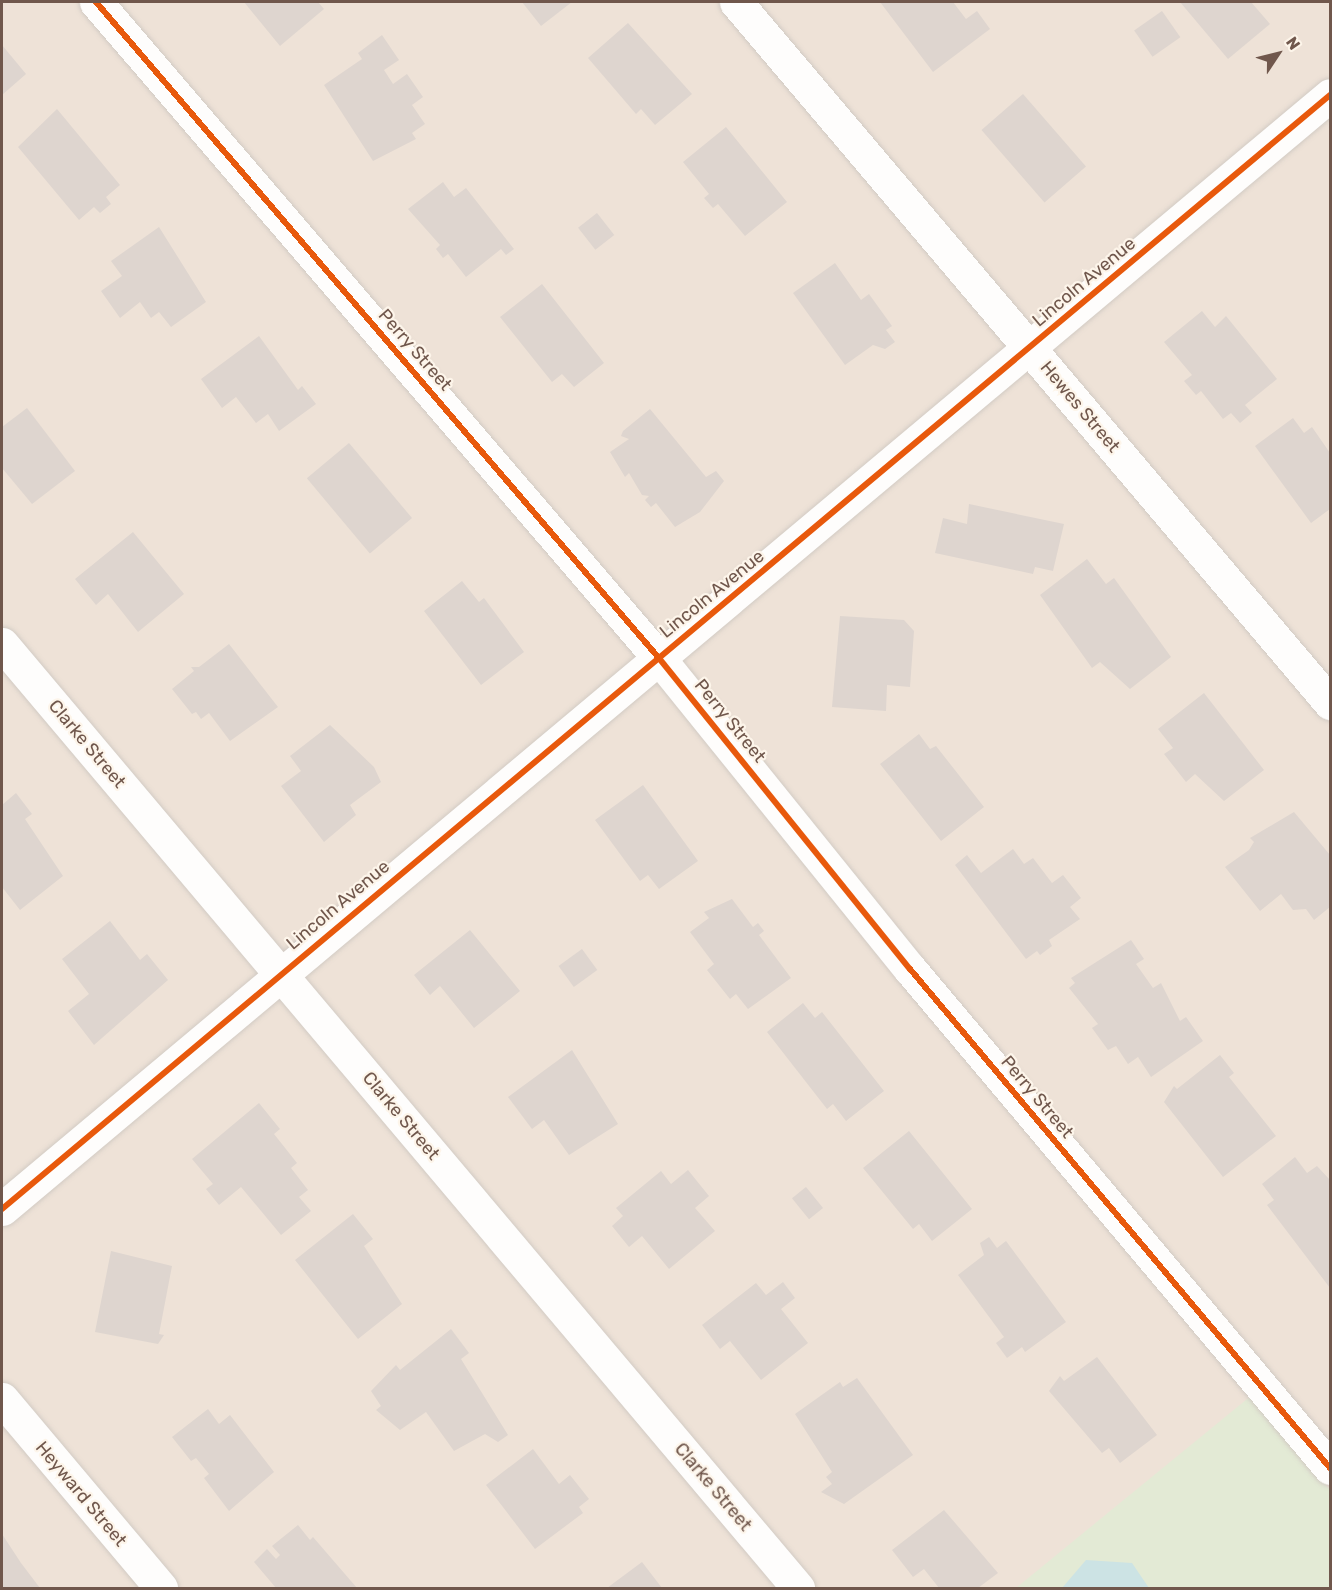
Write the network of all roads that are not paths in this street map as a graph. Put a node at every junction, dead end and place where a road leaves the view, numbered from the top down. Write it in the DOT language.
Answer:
graph roads {
  1 [pos="96,2"];
  2 [pos="736,2"];
  3 [pos="1330,94"];
  4 [pos="1030,347"];
  5 [pos="2,644"];
  6 [pos="658,657"];
  7 [pos="1330,703"];
  8 [pos="281,973"];
  9 [pos="2,1209"];
  10 [pos="2,1399"];
  11 [pos="1330,1468"];
  12 [pos="161,1588"];
  13 [pos="798,1588"];
  1 -- 6 [label="street, Perry Street"];
  2 -- 4 [label="street, Hewes Street"];
  3 -- 4 [label="street, Lincoln Avenue"];
  4 -- 6 [label="street, Lincoln Avenue"];
  4 -- 7 [label="street, Hewes Street"];
  5 -- 8 [label="street, Clarke Street"];
  6 -- 8 [label="street, Lincoln Avenue"];
  6 -- 11 [label="street, Perry Street"];
  8 -- 9 [label="street, Lincoln Avenue"];
  8 -- 13 [label="street, Clarke Street"];
  10 -- 12 [label="street, Heyward Street"];
}
